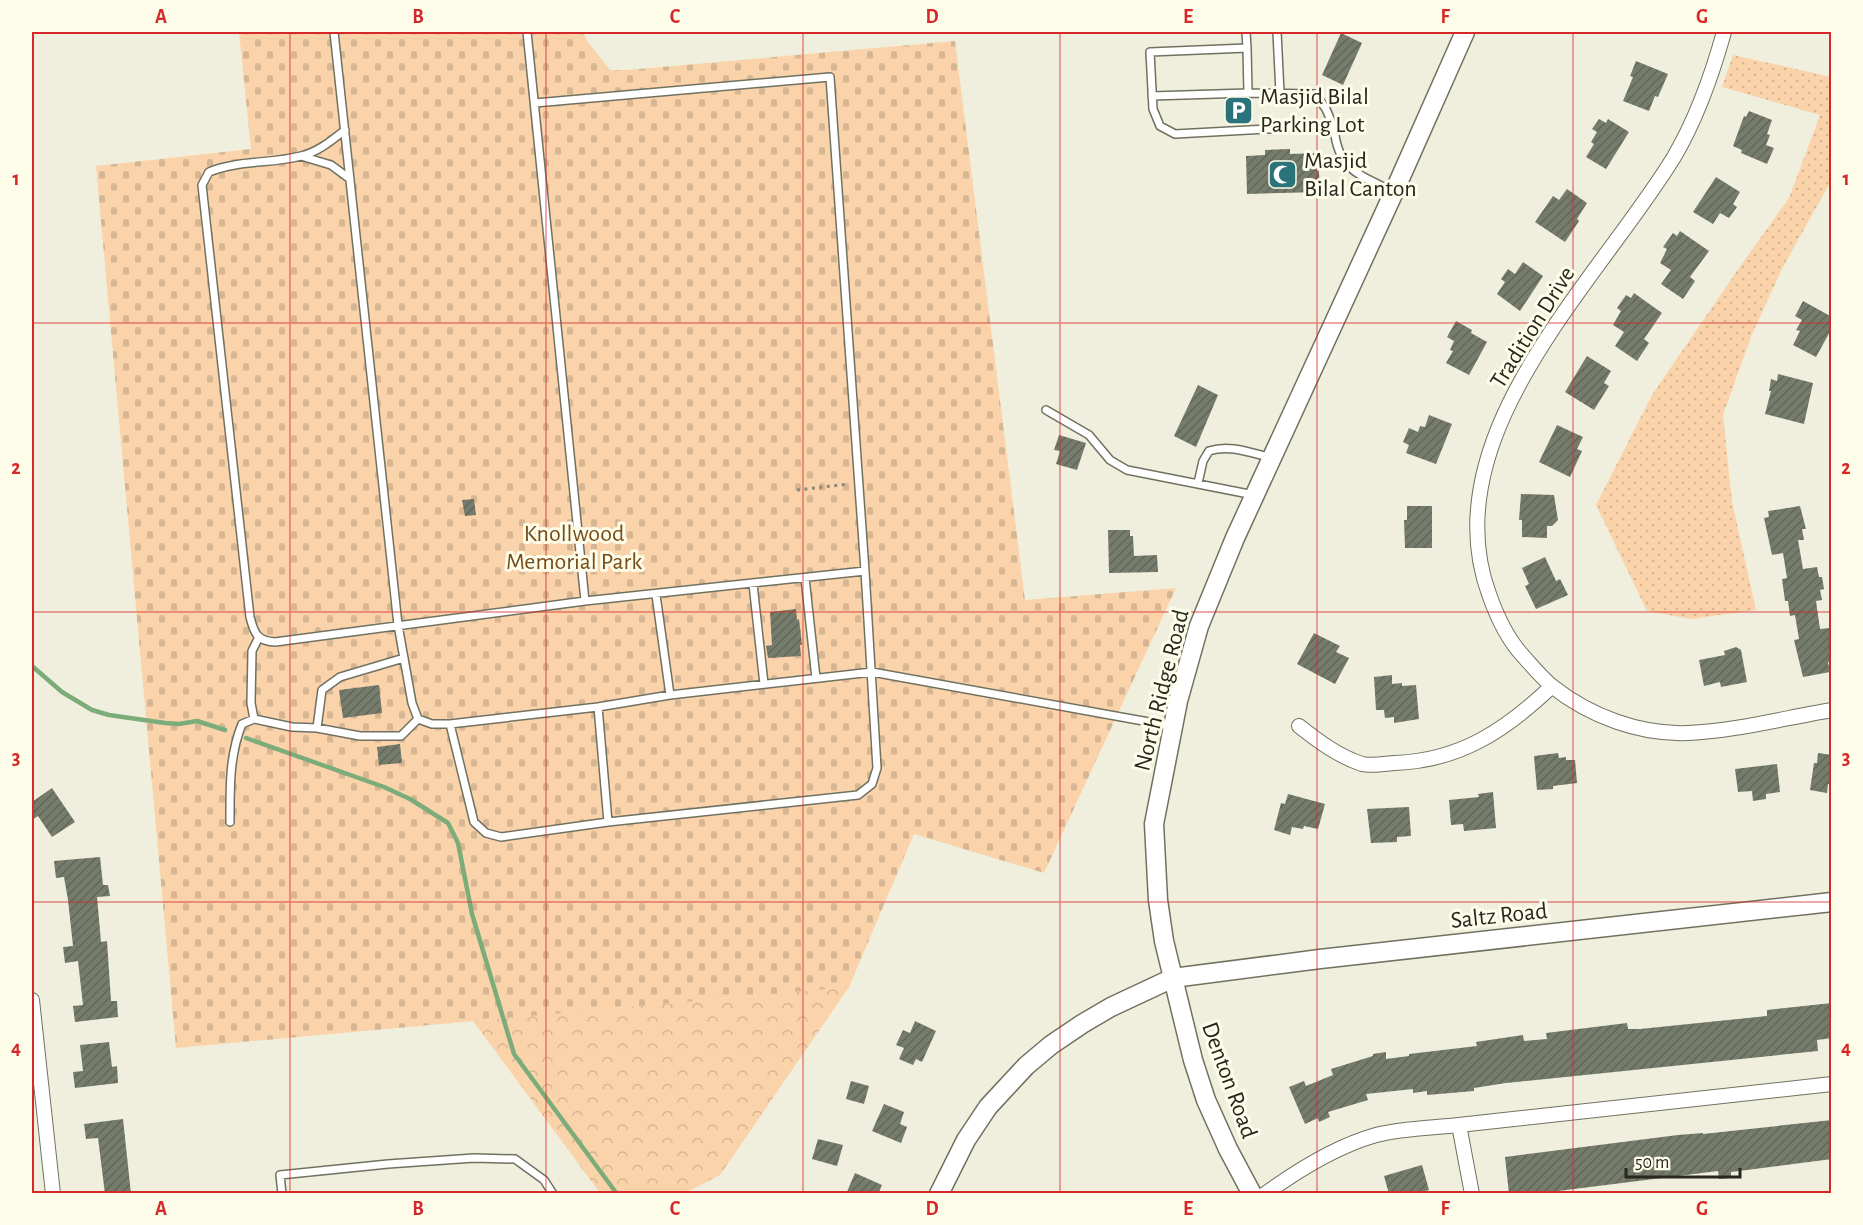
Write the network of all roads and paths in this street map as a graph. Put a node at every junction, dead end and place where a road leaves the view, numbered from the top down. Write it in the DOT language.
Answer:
graph roads {
  1 [pos="334,32"];
  2 [pos="527,32"];
  3 [pos="1246,32"];
  4 [pos="1277,32"];
  5 [pos="1465,32"];
  6 [pos="1724,32"];
  7 [pos="1247,48"];
  8 [pos="1248,93"];
  9 [pos="1280,93"];
  10 [pos="1152,96"];
  11 [pos="535,103"];
  12 [pos="1334,128"];
  13 [pos="345,130"];
  14 [pos="301,156"];
  15 [pos="350,179"];
  16 [pos="1394,192"];
  17 [pos="1046,410"];
  18 [pos="1272,458"];
  19 [pos="859,483"];
  20 [pos="1198,483"];
  21 [pos="797,490"];
  22 [pos="1255,495"];
  23 [pos="865,571"];
  24 [pos="805,578"];
  25 [pos="753,584"];
  26 [pos="656,595"];
  27 [pos="585,602"];
  28 [pos="398,625"];
  29 [pos="259,637"];
  30 [pos="404,658"];
  31 [pos="872,672"];
  32 [pos="816,678"];
  33 [pos="764,684"];
  34 [pos="1552,686"];
  35 [pos="670,695"];
  36 [pos="598,707"];
  37 [pos="1832,710"];
  38 [pos="254,719"];
  39 [pos="418,719"];
  40 [pos="450,724"];
  41 [pos="1173,726"];
  42 [pos="1299,726"];
  43 [pos="317,728"];
  44 [pos="230,822"];
  45 [pos="608,822"];
  46 [pos="1832,902"];
  47 [pos="1173,978"];
  48 [pos="32,1000"];
  49 [pos="1832,1084"];
  50 [pos="1460,1125"];
  51 [pos="53,1194"];
  52 [pos="282,1194"];
  53 [pos="553,1194"];
  54 [pos="939,1194"];
  55 [pos="1252,1194"];
  56 [pos="1265,1194"];
  57 [pos="1472,1194"];
  1 -- 13 [label="lane"];
  2 -- 11 [label="lane"];
  3 -- 7 [label="lane"];
  4 -- 9 [label="lane"];
  5 -- 16 [label="street, North Ridge Road"];
  6 -- 34 [label="street, Tradition Drive"];
  7 -- 8 [label="lane"];
  7 -- 10 [label="lane"];
  8 -- 9 [label="lane"];
  8 -- 10 [label="lane"];
  9 -- 12 [label="lane"];
  10 -- 12 [label="lane"];
  11 -- 19 [label="lane"];
  11 -- 27 [label="lane"];
  12 -- 16 [label="lane"];
  13 -- 14 [label="lane"];
  13 -- 15 [label="lane"];
  14 -- 15 [label="lane"];
  14 -- 29 [label="lane"];
  15 -- 28 [label="lane"];
  16 -- 18 [label="street, North Ridge Road"];
  17 -- 20 [label="lane"];
  18 -- 20 [label="lane"];
  18 -- 22 [label="street, North Ridge Road"];
  19 -- 21 [label="path"];
  19 -- 23 [label="lane"];
  20 -- 22 [label="lane"];
  22 -- 41 [label="street, North Ridge Road"];
  23 -- 24 [label="lane"];
  23 -- 31 [label="lane"];
  24 -- 25 [label="lane"];
  24 -- 32 [label="lane"];
  25 -- 26 [label="lane"];
  25 -- 33 [label="lane"];
  26 -- 27 [label="lane"];
  26 -- 35 [label="lane"];
  27 -- 28 [label="lane"];
  28 -- 29 [label="lane"];
  28 -- 30 [label="lane"];
  29 -- 38 [label="lane"];
  30 -- 39 [label="lane"];
  30 -- 43 [label="lane"];
  31 -- 32 [label="lane"];
  31 -- 41 [label="lane"];
  31 -- 45 [label="lane"];
  32 -- 33 [label="lane"];
  33 -- 35 [label="lane"];
  34 -- 37 [label="street, Tradition Drive"];
  34 -- 42 [label="street"];
  35 -- 36 [label="lane"];
  36 -- 40 [label="lane"];
  36 -- 45 [label="lane"];
  38 -- 43 [label="lane"];
  38 -- 44 [label="lane"];
  39 -- 40 [label="lane"];
  39 -- 43 [label="lane"];
  40 -- 45 [label="lane"];
  41 -- 47 [label="street, North Ridge Road"];
  46 -- 47 [label="street, Saltz Road"];
  47 -- 54 [label="street"];
  47 -- 55 [label="street, Denton Road"];
  48 -- 51 [label="street"];
  49 -- 50 [label="street"];
  50 -- 56 [label="street"];
  50 -- 57 [label="street"];
  52 -- 53 [label="lane"];
}
